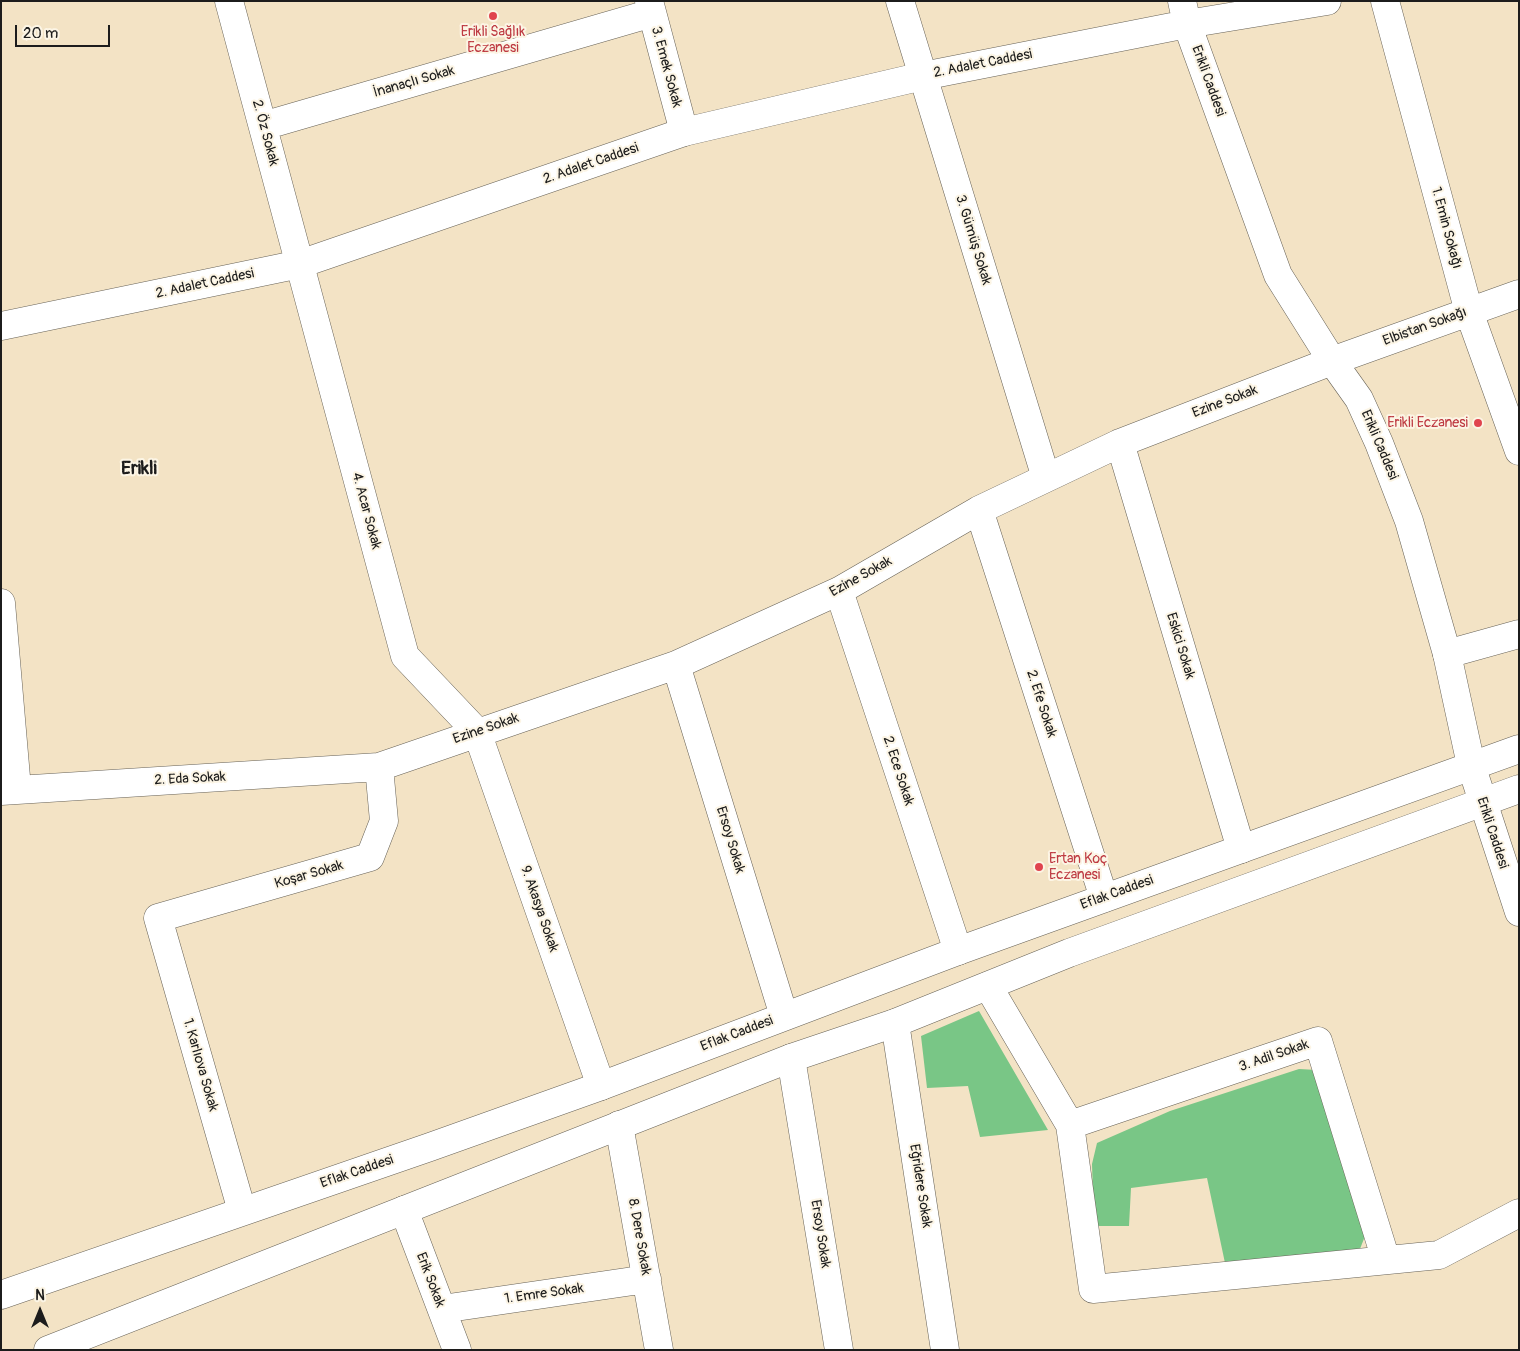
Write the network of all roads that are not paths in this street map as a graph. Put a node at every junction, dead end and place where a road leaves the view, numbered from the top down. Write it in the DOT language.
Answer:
graph roads {
  1 [pos="229,1"];
  2 [pos="900,1"];
  3 [pos="1327,1"];
  4 [pos="1385,1"];
  5 [pos="650,7"];
  6 [pos="1185,13"];
  7 [pos="923,76"];
  8 [pos="263,126"];
  9 [pos="684,132"];
  10 [pos="300,264"];
  11 [pos="1519,294"];
  12 [pos="1469,312"];
  13 [pos="1,326"];
  14 [pos="1332,361"];
  15 [pos="1120,443"];
  16 [pos="1519,452"];
  17 [pos="1046,478"];
  18 [pos="979,510"];
  19 [pos="838,591"];
  20 [pos="1,603"];
  21 [pos="1519,634"];
  22 [pos="1447,654"];
  23 [pos="676,665"];
  24 [pos="477,732"];
  25 [pos="1519,749"];
  26 [pos="1471,765"];
  27 [pos="379,768"];
  28 [pos="1519,789"];
  29 [pos="9,790"];
  30 [pos="1482,803"];
  31 [pos="1241,849"];
  32 [pos="1104,898"];
  33 [pos="1519,912"];
  34 [pos="158,918"];
  35 [pos="958,951"];
  36 [pos="988,986"];
  37 [pos="784,1016"];
  38 [pos="895,1022"];
  39 [pos="791,1058"];
  40 [pos="601,1086"];
  41 [pos="619,1125"];
  42 [pos="1070,1125"];
  43 [pos="404,1210"];
  44 [pos="242,1212"];
  45 [pos="1519,1213"];
  46 [pos="1386,1260"];
  47 [pos="646,1279"];
  48 [pos="1,1295"];
  49 [pos="442,1309"];
  50 [pos="56,1348"];
  51 [pos="457,1350"];
  52 [pos="659,1350"];
  53 [pos="839,1350"];
  54 [pos="945,1350"];
  1 -- 8 [label="street, 2. Öz Sokak"];
  2 -- 7 [label="street, 3. Gümüş Sokak"];
  3 -- 6 [label="street, 2. Adalet Caddesi"];
  4 -- 12 [label="street, 1. Emin Sokağı"];
  5 -- 8 [label="street, İnanaçlı Sokak"];
  5 -- 9 [label="street, 3. Emek Sokak"];
  6 -- 7 [label="street, 2. Adalet Caddesi"];
  6 -- 14 [label="street, Erikli Caddesi"];
  7 -- 9 [label="street, 2. Adalet Caddesi"];
  7 -- 17 [label="street, 3. Gümüş Sokak"];
  8 -- 10 [label="street, 2. Öz Sokak"];
  9 -- 10 [label="street, 2. Adalet Caddesi"];
  10 -- 13 [label="street, 2. Adalet Caddesi"];
  10 -- 24 [label="street, 4. Acar Sokak"];
  11 -- 12 [label="street, Elbistan Sokağı"];
  12 -- 14 [label="street, Elbistan Sokağı"];
  12 -- 16 [label="street, 1. Emin Sokağı"];
  14 -- 15 [label="street, Ezine Sokak"];
  14 -- 22 [label="street, Erikli Caddesi"];
  15 -- 17 [label="street, Ezine Sokak"];
  15 -- 31 [label="street, Eskici Sokak"];
  17 -- 18 [label="street, Ezine Sokak"];
  18 -- 19 [label="street, Ezine Sokak"];
  18 -- 32 [label="street, 2. Efe Sokak"];
  19 -- 23 [label="street, Ezine Sokak"];
  19 -- 35 [label="street, 2. Ece Sokak"];
  20 -- 29 [label="street"];
  21 -- 22 [label="street"];
  22 -- 26 [label="street, Erikli Caddesi"];
  23 -- 24 [label="street, Ezine Sokak"];
  23 -- 37 [label="street, Ersoy Sokak"];
  24 -- 27 [label="street, Ezine Sokak"];
  24 -- 40 [label="street, 9. Akasya Sokak"];
  25 -- 26 [label="street, Eflak Caddesi"];
  26 -- 30 [label="street, Erikli Caddesi"];
  26 -- 31 [label="street, Eflak Caddesi"];
  27 -- 29 [label="street, 2. Eda Sokak"];
  27 -- 34 [label="street, Koşar Sokak"];
  28 -- 30 [label="street"];
  30 -- 33 [label="street, Erikli Caddesi"];
  30 -- 36 [label="street"];
  31 -- 32 [label="street, Eflak Caddesi"];
  32 -- 35 [label="street, Eflak Caddesi"];
  34 -- 44 [label="street, 1. Karlıova Sokak"];
  35 -- 37 [label="street, Eflak Caddesi"];
  36 -- 38 [label="street"];
  36 -- 42 [label="street"];
  37 -- 40 [label="street, Eflak Caddesi"];
  38 -- 39 [label="street"];
  38 -- 54 [label="street, Eğridere Sokak"];
  39 -- 41 [label="street"];
  39 -- 53 [label="street, Ersoy Sokak"];
  40 -- 44 [label="street, Eflak Caddesi"];
  41 -- 43 [label="street"];
  41 -- 47 [label="street, 8. Dere Sokak"];
  42 -- 46 [label="street"];
  42 -- 46 [label="street, 3. Adil Sokak"];
  43 -- 49 [label="street, Erik Sokak"];
  43 -- 50 [label="street"];
  44 -- 48 [label="street, Eflak Caddesi"];
  45 -- 46 [label="street"];
  47 -- 49 [label="street, 1. Emre Sokak"];
  47 -- 52 [label="street, 8. Dere Sokak"];
  49 -- 51 [label="street, Erik Sokak"];
}
